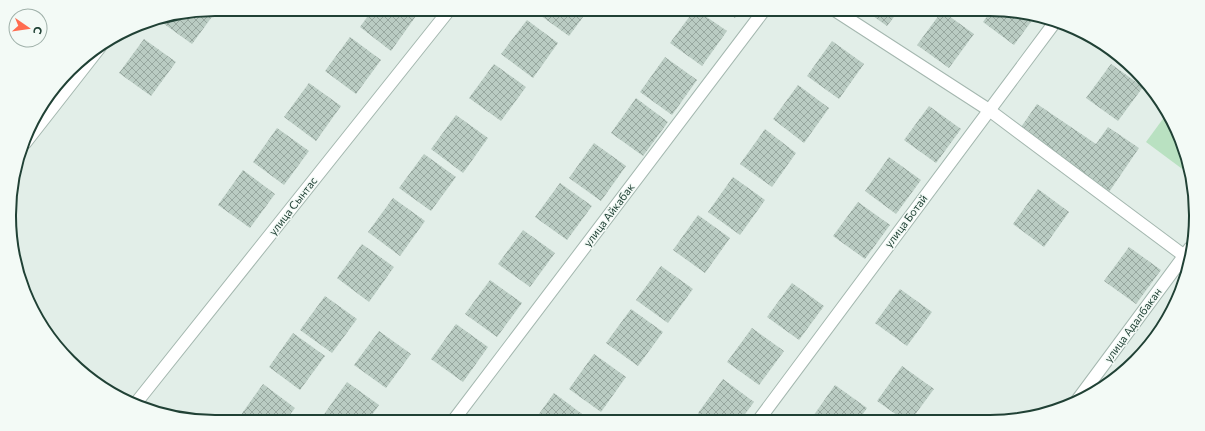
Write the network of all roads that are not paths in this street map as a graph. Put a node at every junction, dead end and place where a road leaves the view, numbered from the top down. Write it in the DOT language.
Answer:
graph roads {
  1 [pos="444,16"];
  2 [pos="760,16"];
  3 [pos="844,16"];
  4 [pos="1052,26"];
  5 [pos="90,60"];
  6 [pos="989,110"];
  7 [pos="36,129"];
  8 [pos="1185,253"];
  9 [pos="1183,261"];
  10 [pos="1085,390"];
  11 [pos="139,400"];
  12 [pos="458,415"];
  13 [pos="762,415"];
  1 -- 11 [label="street, улица Сынтас"];
  2 -- 12 [label="street, улица Айкабак"];
  3 -- 6 [label="street"];
  4 -- 6 [label="street, улица Ботай"];
  5 -- 7 [label="street"];
  6 -- 8 [label="street"];
  6 -- 13 [label="street, улица Ботай"];
  9 -- 10 [label="street, улица Адалбакан"];
}
